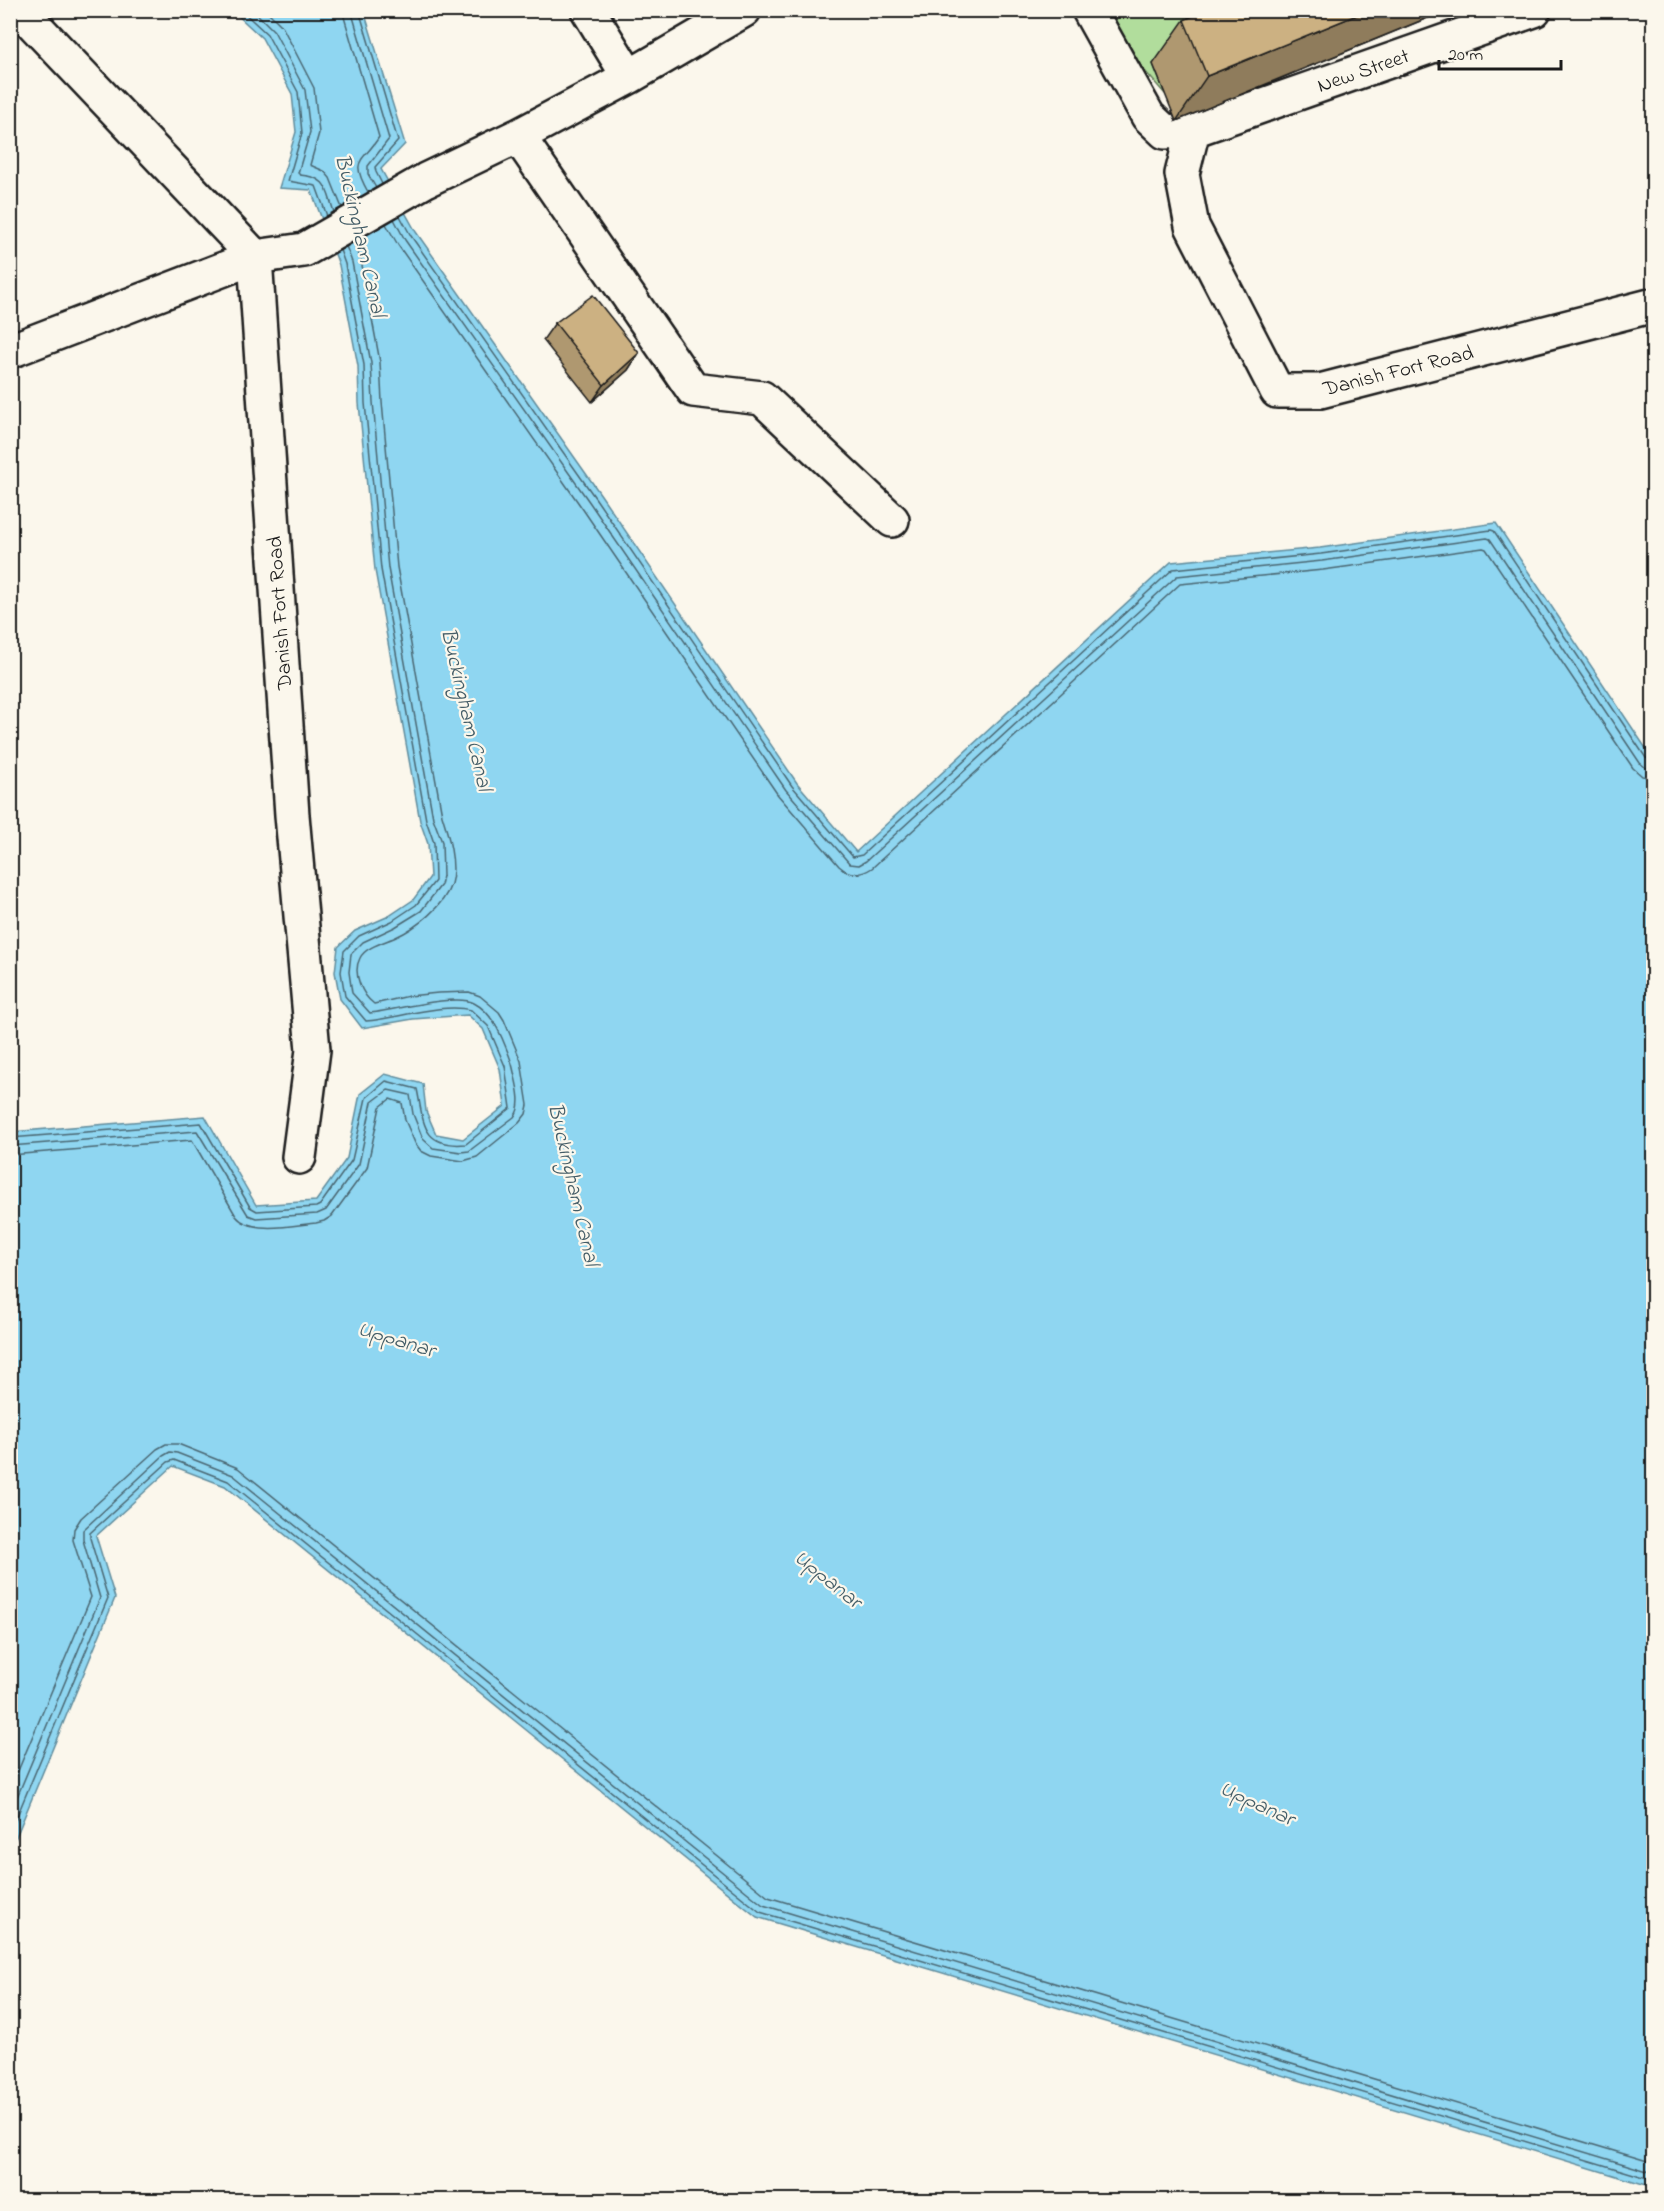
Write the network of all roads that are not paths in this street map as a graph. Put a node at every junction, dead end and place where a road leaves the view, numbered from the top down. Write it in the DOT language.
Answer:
graph roads {
  1 [pos="20,10"];
  2 [pos="588,10"];
  3 [pos="744,10"];
  4 [pos="1089,10"];
  5 [pos="1534,10"];
  6 [pos="629,76"];
  7 [pos="1193,130"];
  8 [pos="518,136"];
  9 [pos="255,257"];
  10 [pos="1653,305"];
  11 [pos="10,351"];
  12 [pos="892,520"];
  13 [pos="299,1157"];
  1 -- 9 [label="street"];
  2 -- 6 [label="street"];
  3 -- 6 [label="street"];
  4 -- 7 [label="street, New Street"];
  5 -- 7 [label="street, New Street"];
  6 -- 8 [label="street"];
  7 -- 10 [label="street, Danish Fort Road"];
  8 -- 9 [label="street"];
  8 -- 12 [label="street"];
  9 -- 11 [label="street"];
  9 -- 13 [label="street, Danish Fort Road"];
}
